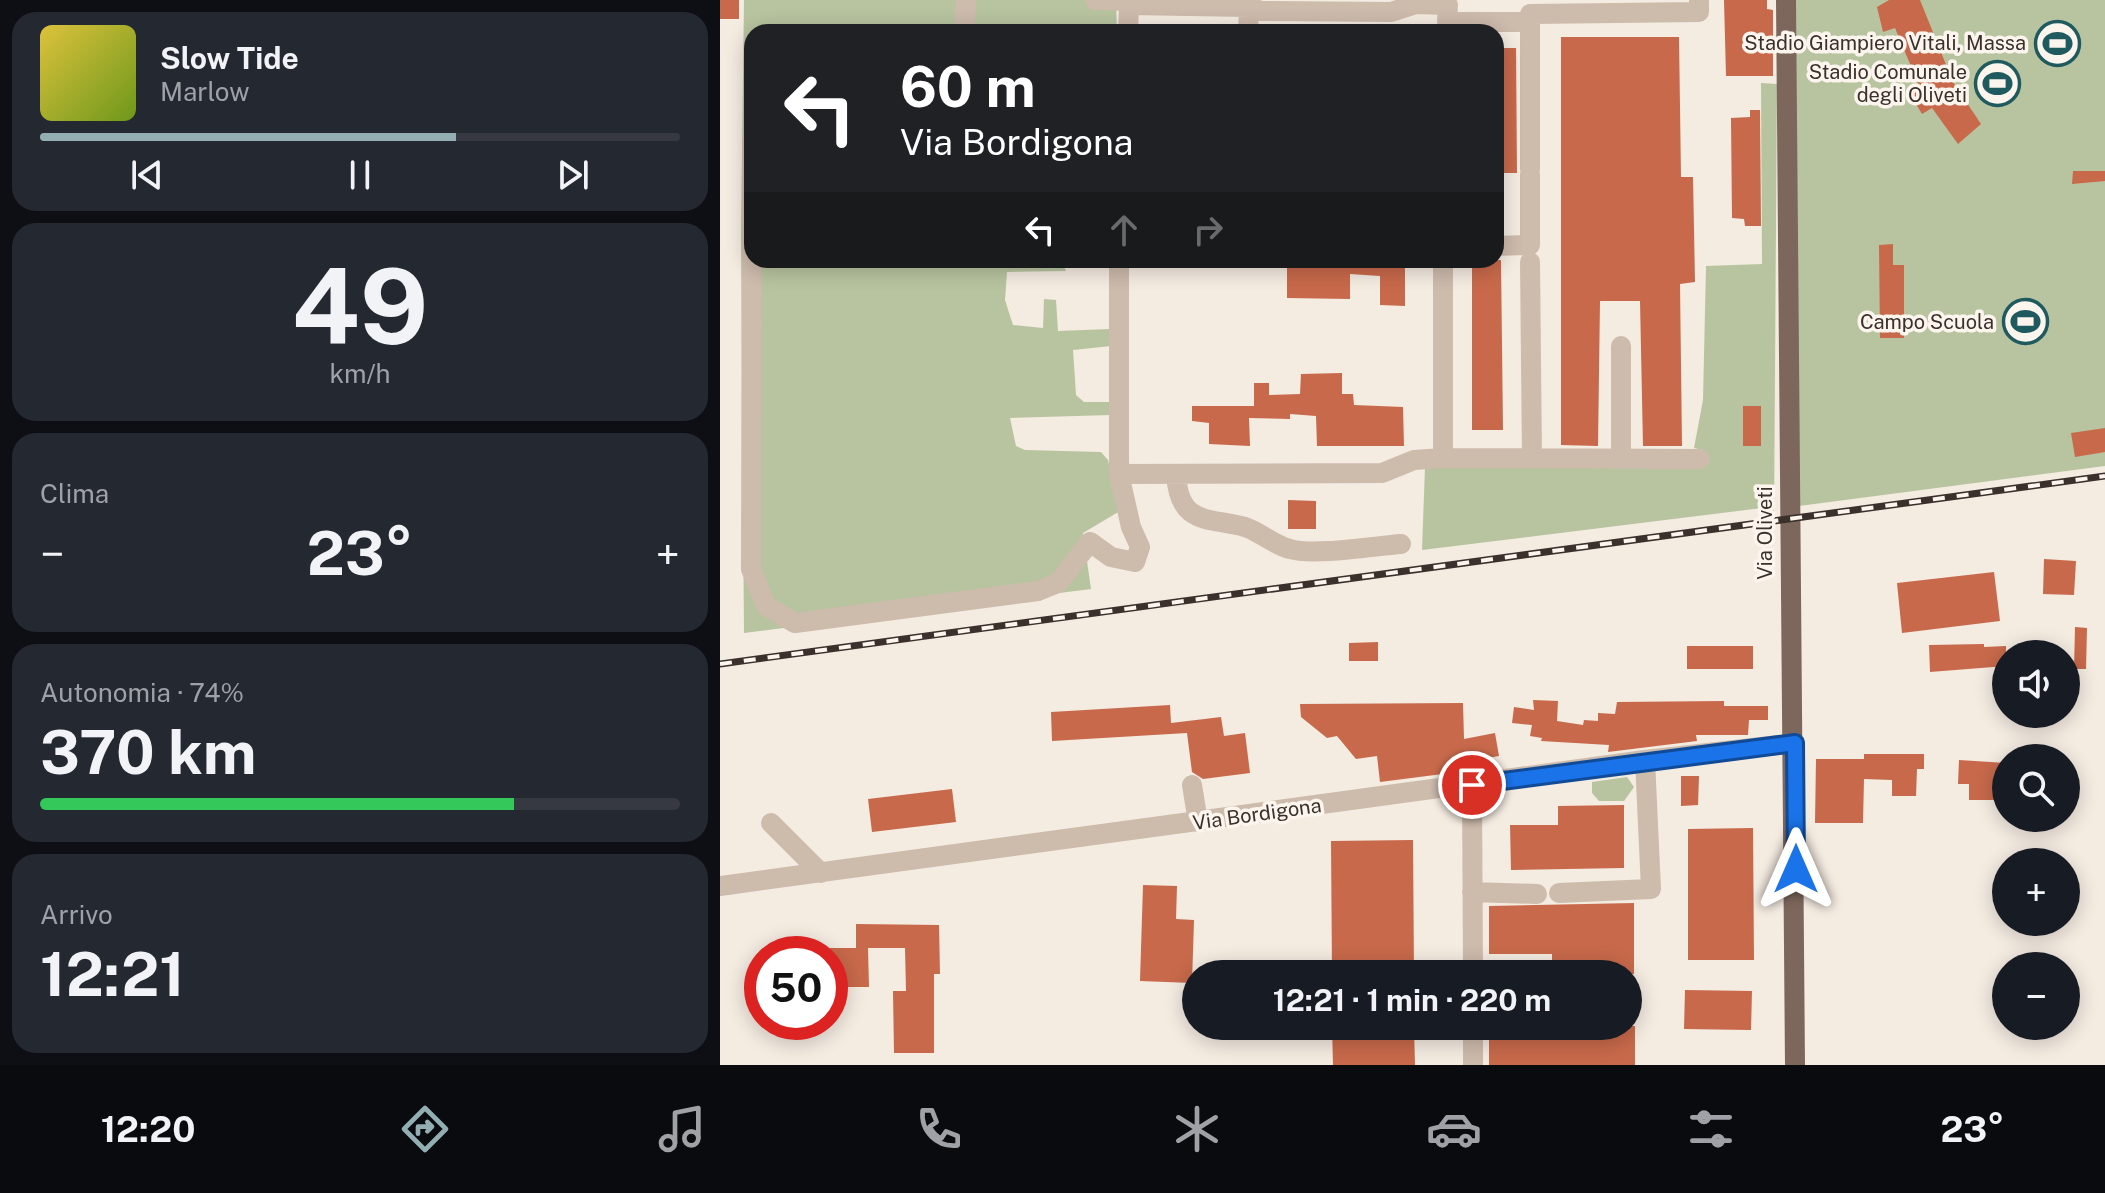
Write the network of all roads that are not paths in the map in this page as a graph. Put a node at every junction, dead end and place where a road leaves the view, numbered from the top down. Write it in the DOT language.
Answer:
graph roads {
  1 [pos="966,0"];
  2 [pos="1095,0"];
  3 [pos="1699,0"];
  4 [pos="1786,0"];
  5 [pos="1129,2"];
  6 [pos="1249,3"];
  7 [pos="1530,22"];
  8 [pos="964,24"];
  9 [pos="1128,24"];
  10 [pos="1248,24"];
  11 [pos="1445,24"];
  12 [pos="1496,24"];
  13 [pos="1504,248"];
  14 [pos="1530,255"];
  15 [pos="752,268"];
  16 [pos="1119,268"];
  17 [pos="1443,268"];
  18 [pos="1621,346"];
  19 [pos="1443,458"];
  20 [pos="1532,459"];
  21 [pos="1621,459"];
  22 [pos="1700,459"];
  23 [pos="1119,474"];
  24 [pos="1176,474"];
  25 [pos="1401,544"];
  26 [pos="1795,743"];
  27 [pos="1645,760"];
  28 [pos="1192,785"];
  29 [pos="1472,785"];
  30 [pos="1198,822"];
  31 [pos="771,823"];
  32 [pos="821,873"];
  33 [pos="720,886"];
  34 [pos="1472,892"];
  35 [pos="1559,893"];
  36 [pos="1537,894"];
  37 [pos="1473,960"];
  38 [pos="1473,1040"];
  39 [pos="1473,1065"];
  40 [pos="1795,1065"];
  1 -- 8 [label="street"];
  2 -- 5 [label="street"];
  3 -- 7 [label="street"];
  4 -- 26 [label="main road, Via Oliveti"];
  5 -- 6 [label="street"];
  5 -- 9 [label="street"];
  6 -- 10 [label="street"];
  6 -- 11 [label="street"];
  7 -- 12 [label="street"];
  7 -- 14 [label="street"];
  13 -- 14 [label="street"];
  14 -- 20 [label="street"];
  15 -- 23 [label="street"];
  16 -- 23 [label="street"];
  17 -- 19 [label="street"];
  18 -- 21 [label="street"];
  19 -- 20 [label="street"];
  19 -- 24 [label="street"];
  20 -- 21 [label="street"];
  21 -- 22 [label="street"];
  23 -- 24 [label="street"];
  24 -- 25 [label="street"];
  26 -- 27 [label="street, Via Bordigona"];
  26 -- 40 [label="main road, Via Oliveti"];
  27 -- 29 [label="street, Via Bordigona"];
  27 -- 35 [label="street"];
  28 -- 30 [label="street"];
  29 -- 30 [label="street, Via Bordigona"];
  29 -- 34 [label="street"];
  30 -- 32 [label="street, Via Bordigona"];
  31 -- 32 [label="street"];
  32 -- 33 [label="street, Via Bordigona"];
  34 -- 36 [label="street"];
  34 -- 37 [label="street"];
  38 -- 39 [label="street"];
}
